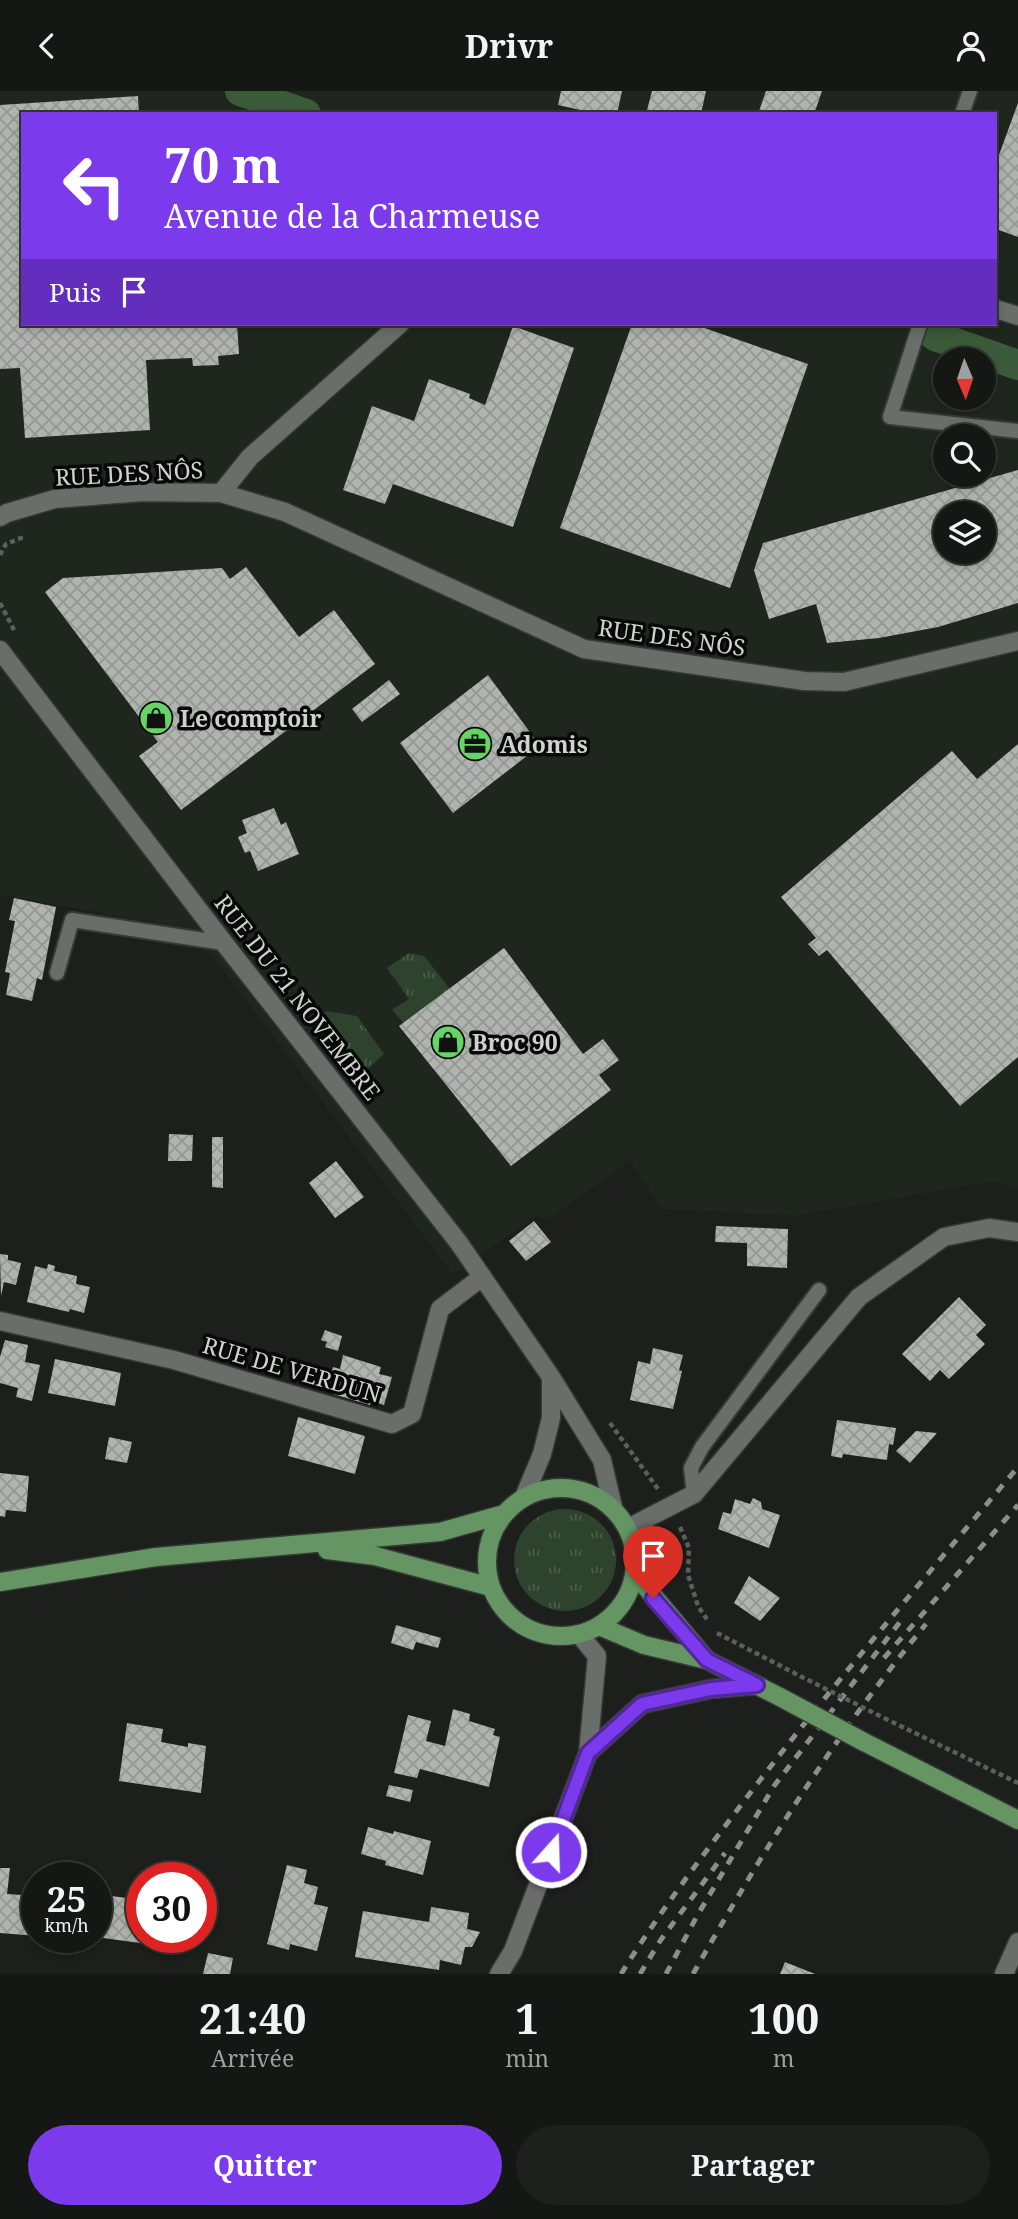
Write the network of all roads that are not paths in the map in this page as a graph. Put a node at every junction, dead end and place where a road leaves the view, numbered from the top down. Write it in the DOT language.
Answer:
graph roads {
  1 [pos="970,91"];
  2 [pos="963,112"];
  3 [pos="997,309"];
  4 [pos="1018,316"];
  5 [pos="398,326"];
  6 [pos="919,326"];
  7 [pos="1018,431"];
  8 [pos="221,493"];
  9 [pos="0,517"];
  10 [pos="1018,641"];
  11 [pos="0,650"];
  12 [pos="224,943"];
  13 [pos="57,973"];
  14 [pos="1018,1232"];
  15 [pos="482,1277"];
  16 [pos="819,1290"];
  17 [pos="0,1321"];
  18 [pos="551,1377"];
  19 [pos="694,1494"];
  20 [pos="524,1497"];
  21 [pos="613,1507"];
  22 [pos="505,1514"];
  23 [pos="628,1528"];
  24 [pos="296,1546"];
  25 [pos="635,1574"];
  26 [pos="0,1582"];
  27 [pos="491,1587"];
  28 [pos="599,1626"];
  29 [pos="579,1634"];
  30 [pos="707,1660"];
  31 [pos="757,1685"];
  32 [pos="588,1753"];
  33 [pos="1018,1819"];
  34 [pos="1018,1942"];
  35 [pos="499,1974"];
  36 [pos="1004,1974"];
  1 -- 2 [label="lane"];
  3 -- 4 [label="street"];
  5 -- 8 [label="street, RUE DES NÔS"];
  6 -- 7 [label="lane"];
  8 -- 9 [label="street, RUE DES NÔS"];
  8 -- 10 [label="street, RUE DES NÔS"];
  11 -- 12 [label="street, RUE DU 21 NOVEMBRE"];
  12 -- 13 [label="lane"];
  12 -- 15 [label="street, RUE DU 21 NOVEMBRE"];
  14 -- 19 [label="street"];
  15 -- 17 [label="street, RUE DE VERDUN"];
  15 -- 18 [label="street, RUE DU 21 NOVEMBRE"];
  16 -- 19 [label="lane"];
  18 -- 20 [label="street"];
  18 -- 21 [label="street, RUE DU 21 NOVEMBRE"];
  19 -- 23 [label="street"];
  20 -- 21 [label="main road"];
  20 -- 22 [label="main road"];
  21 -- 23 [label="main road"];
  22 -- 24 [label="main road"];
  22 -- 27 [label="main road"];
  23 -- 25 [label="main road"];
  24 -- 26 [label="main road"];
  24 -- 27 [label="main road"];
  25 -- 28 [label="main road"];
  25 -- 30 [label="main road"];
  27 -- 29 [label="main road"];
  28 -- 29 [label="main road"];
  28 -- 30 [label="main road"];
  29 -- 32 [label="street"];
  30 -- 31 [label="main road"];
  31 -- 32 [label="street"];
  31 -- 33 [label="main road, bridge"];
  32 -- 35 [label="street"];
  34 -- 36 [label="street"];
}
